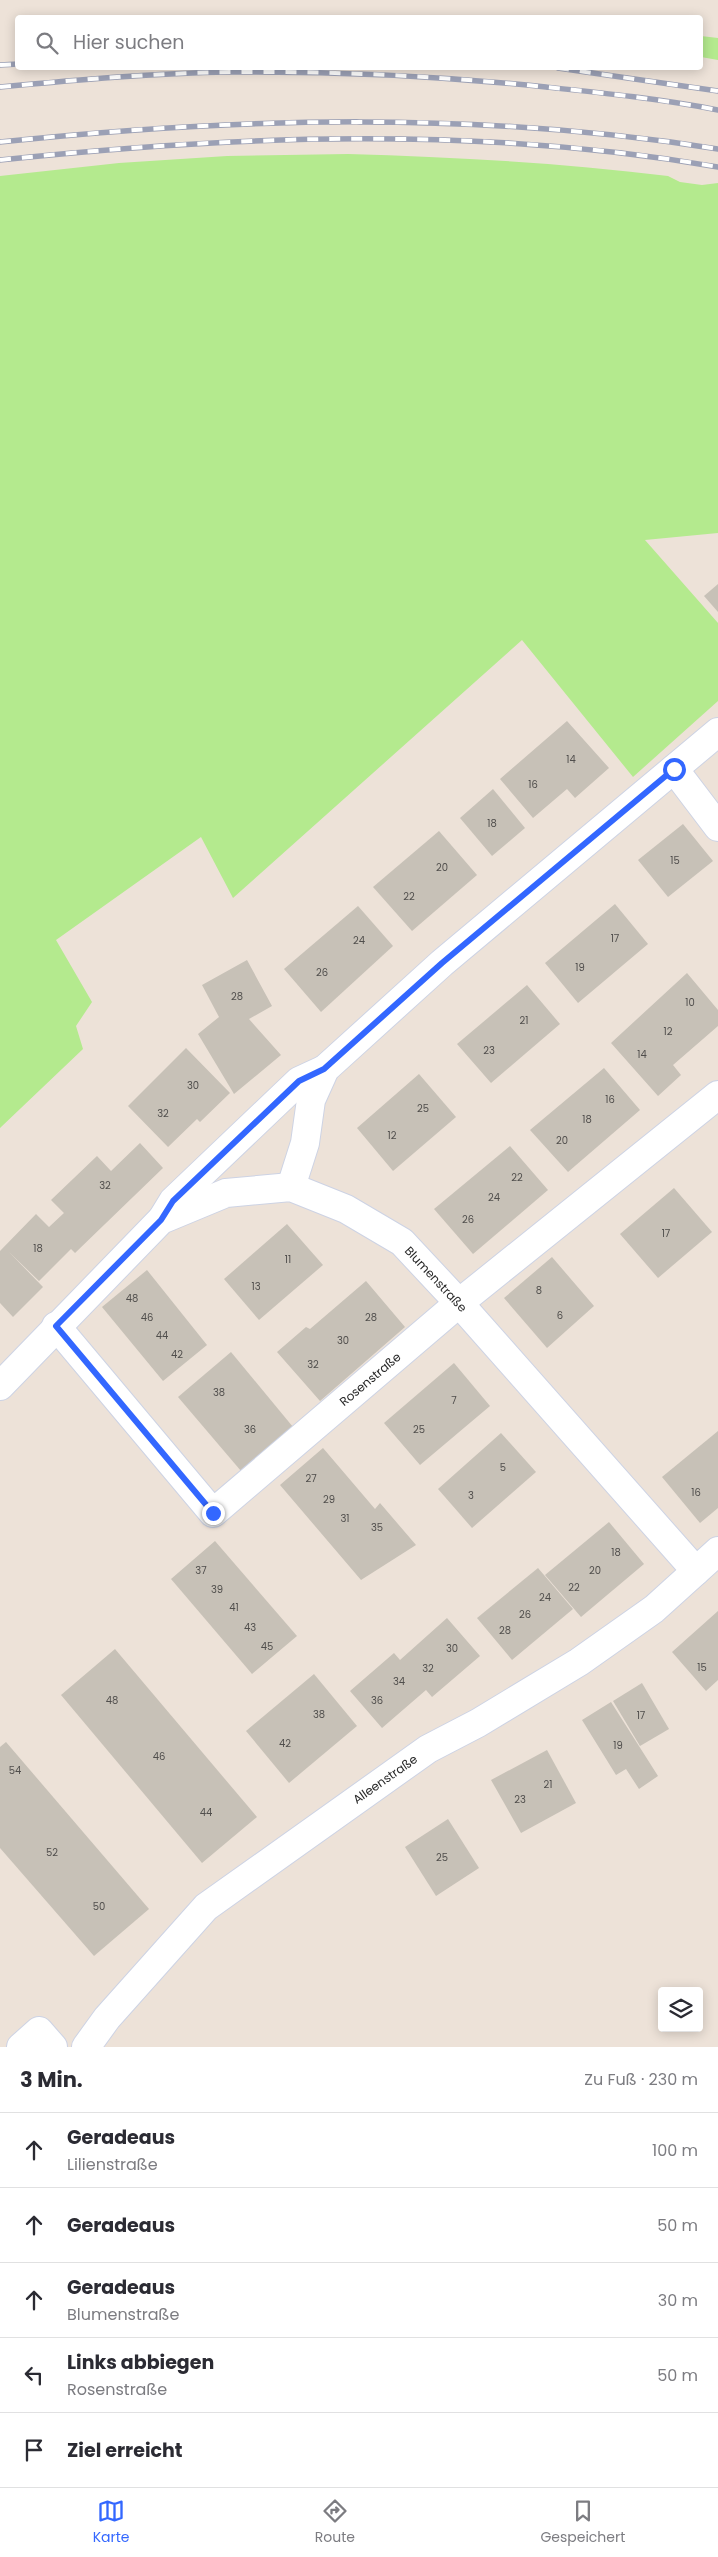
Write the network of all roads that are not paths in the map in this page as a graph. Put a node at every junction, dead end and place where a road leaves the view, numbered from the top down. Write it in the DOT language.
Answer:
graph roads {
  1 [pos="718,732"];
  2 [pos="674,769"];
  3 [pos="718,826"];
  4 [pos="324,1069"];
  5 [pos="718,1095"];
  6 [pos="291,1187"];
  7 [pos="161,1220"];
  8 [pos="459,1302"];
  9 [pos="56,1326"];
  10 [pos="0,1386"];
  11 [pos="718,1551"];
  12 [pos="696,1571"];
  13 [pos="20,2047"];
  14 [pos="53,2047"];
  15 [pos="86,2047"];
  1 -- 2 [label="street"];
  2 -- 3 [label="street"];
  2 -- 4 [label="street"];
  4 -- 6 [label="street"];
  4 -- 7 [label="street"];
  5 -- 8 [label="street, Rosenstraße"];
  6 -- 7 [label="street, Blumenstraße"];
  6 -- 8 [label="street, Blumenstraße"];
  7 -- 9 [label="street, Blumenstraße"];
  8 -- 9 [label="street, Rosenstraße"];
  8 -- 12 [label="street, Blumenstraße"];
  9 -- 10 [label="street, Blumenstraße"];
  11 -- 12 [label="street, Alleenstraße"];
  12 -- 15 [label="street, Alleenstraße"];
  13 -- 14 [label="street"];
}
